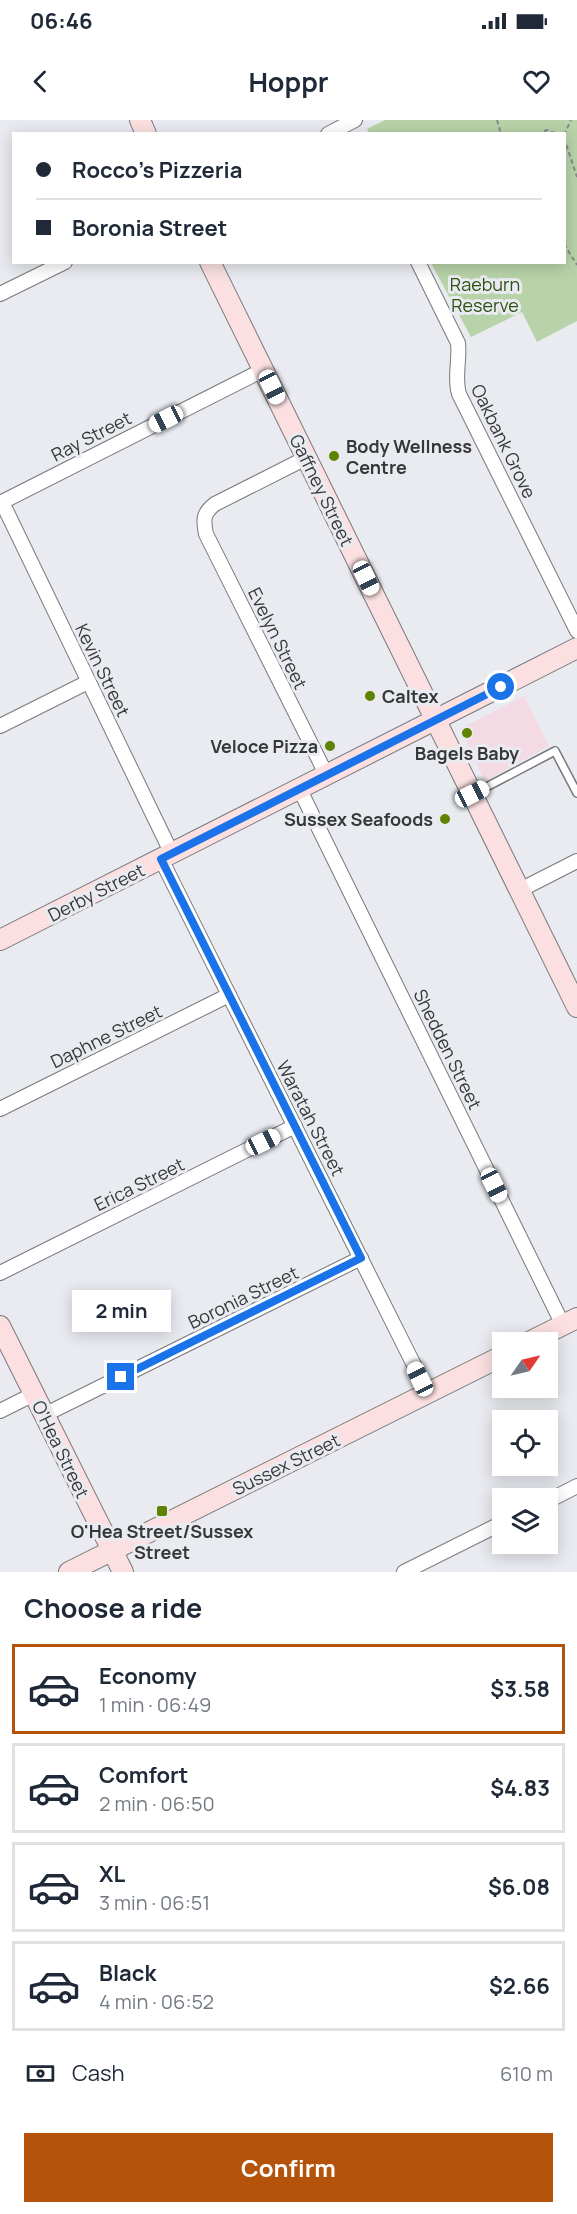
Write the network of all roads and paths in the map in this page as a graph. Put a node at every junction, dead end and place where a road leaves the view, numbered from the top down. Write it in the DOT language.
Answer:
graph roads {
  1 [pos="353,125"];
  2 [pos="334,132"];
  3 [pos="566,143"];
  4 [pos="577,177"];
  5 [pos="566,247"];
  6 [pos="61,264"];
  7 [pos="211,264"];
  8 [pos="419,264"];
  9 [pos="577,266"];
  10 [pos="0,294"];
  11 [pos="263,370"];
  12 [pos="306,458"];
  13 [pos="1,502"];
  14 [pos="577,631"];
  15 [pos="577,648"];
  16 [pos="88,682"];
  17 [pos="436,721"];
  18 [pos="0,726"];
  19 [pos="327,776"];
  20 [pos="300,790"];
  21 [pos="577,793"];
  22 [pos="472,794"];
  23 [pos="167,856"];
  24 [pos="577,861"];
  25 [pos="520,890"];
  26 [pos="0,940"];
  27 [pos="229,995"];
  28 [pos="577,1007"];
  29 [pos="0,1109"];
  30 [pos="295,1126"];
  31 [pos="361,1258"];
  32 [pos="0,1273"];
  33 [pos="570,1322"];
  34 [pos="0,1326"];
  35 [pos="550,1332"];
  36 [pos="492,1361"];
  37 [pos="428,1393"];
  38 [pos="34,1394"];
  39 [pos="0,1411"];
  40 [pos="44,1415"];
  41 [pos="577,1486"];
  42 [pos="558,1496"];
  43 [pos="492,1528"];
  44 [pos="112,1550"];
  45 [pos="69,1572"];
  46 [pos="123,1572"];
  47 [pos="404,1572"];
  1 -- 2 [label="street"];
  3 -- 4 [label="path"];
  5 -- 9 [label="path"];
  6 -- 10 [label="street"];
  7 -- 11 [label="street, Gaffney Street"];
  8 -- 14 [label="street, Oakbank Grove"];
  11 -- 12 [label="street, Gaffney Street"];
  11 -- 13 [label="street, Ray Street"];
  12 -- 17 [label="street, Gaffney Street"];
  12 -- 19 [label="street, Evelyn Street"];
  13 -- 16 [label="street, Kevin Street"];
  15 -- 17 [label="street, Derby Street"];
  16 -- 18 [label="street"];
  16 -- 23 [label="street, Kevin Street"];
  17 -- 19 [label="street, Derby Street"];
  17 -- 22 [label="street, Gaffney Street"];
  19 -- 20 [label="street, Derby Street"];
  20 -- 23 [label="street, Derby Street"];
  20 -- 33 [label="street, Shedden Street"];
  21 -- 22 [label="lane"];
  22 -- 25 [label="street, Gaffney Street"];
  23 -- 26 [label="street, Derby Street"];
  23 -- 27 [label="street, Waratah Street"];
  24 -- 25 [label="street"];
  25 -- 28 [label="street, Gaffney Street"];
  27 -- 29 [label="street, Daphne Street"];
  27 -- 30 [label="street, Waratah Street"];
  30 -- 31 [label="street, Waratah Street"];
  30 -- 32 [label="street, Erica Street"];
  31 -- 37 [label="street, Waratah Street"];
  31 -- 40 [label="street, Boronia Street"];
  33 -- 35 [label="street"];
  34 -- 38 [label="street, O'Hea Street"];
  36 -- 37 [label="street, Sussex Street"];
  37 -- 44 [label="street, Sussex Street"];
  38 -- 39 [label="street"];
  38 -- 40 [label="street, O'Hea Street"];
  40 -- 44 [label="street, O'Hea Street"];
  41 -- 42 [label="street"];
  43 -- 47 [label="street"];
  44 -- 45 [label="street, Sussex Street"];
  44 -- 46 [label="street, O'Hea Street"];
}
